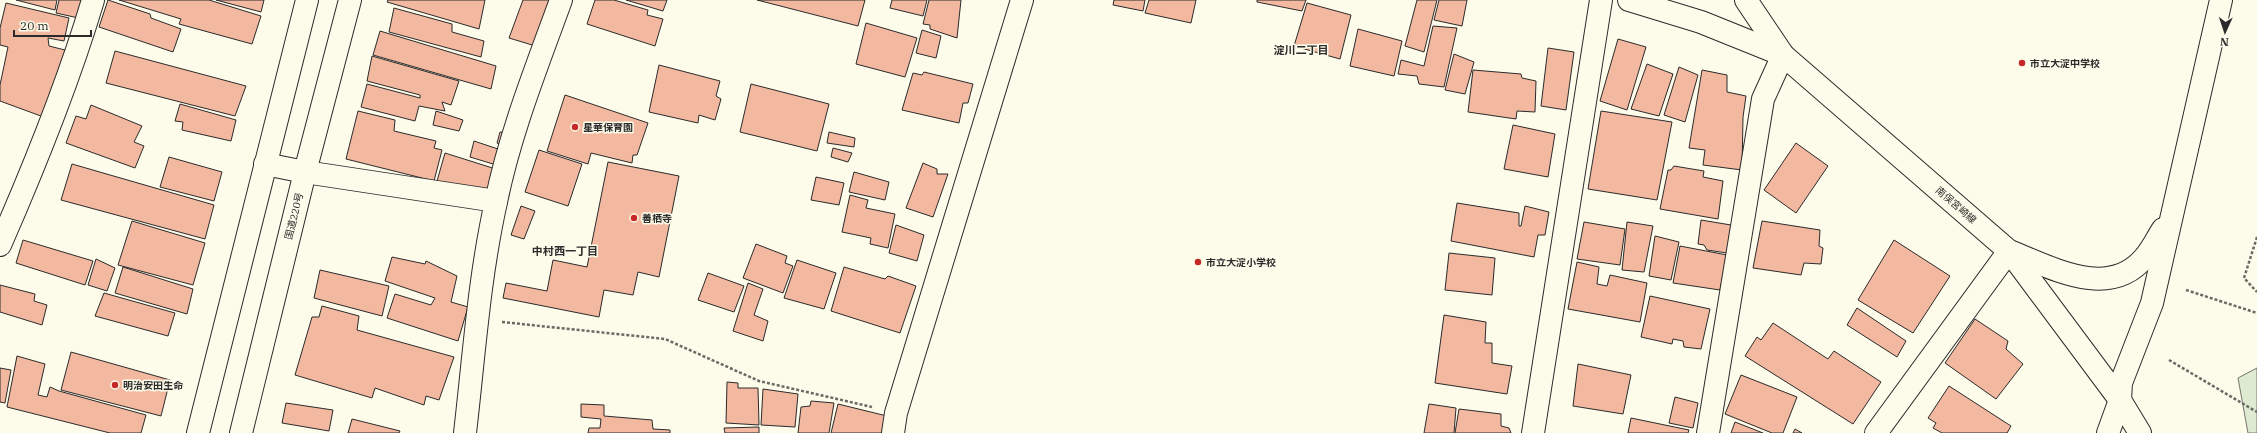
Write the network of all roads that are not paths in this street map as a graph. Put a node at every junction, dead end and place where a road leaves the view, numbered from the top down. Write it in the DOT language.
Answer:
graph roads {
  1 [pos="93,0"];
  2 [pos="307,0"];
  3 [pos="350,0"];
  4 [pos="561,0"];
  5 [pos="1022,0"];
  6 [pos="1601,0"];
  7 [pos="1628,0"];
  8 [pos="1746,0"];
  9 [pos="2220,0"];
  10 [pos="1783,55"];
  11 [pos="265,164"];
  12 [pos="305,172"];
  13 [pos="496,201"];
  14 [pos="2171,216"];
  15 [pos="0,245"];
  16 [pos="2009,251"];
  17 [pos="2120,400"];
  18 [pos="895,423"];
  19 [pos="198,433"];
  20 [pos="241,433"];
  21 [pos="465,433"];
  22 [pos="1533,433"];
  23 [pos="1708,433"];
  24 [pos="1876,433"];
  25 [pos="2108,433"];
  26 [pos="2140,433"];
  1 -- 15 [label="main road"];
  2 -- 11 [label="main road"];
  3 -- 12 [label="main road, 国道220号"];
  4 -- 13 [label="main road"];
  5 -- 18 [label="main road"];
  6 -- 22 [label="main road"];
  7 -- 10 [label="main road"];
  8 -- 10 [label="main road, 南俣宮崎線"];
  9 -- 14 [label="main road"];
  10 -- 16 [label="main road, 南俣宮崎線"];
  10 -- 23 [label="main road"];
  11 -- 12 [label="main road"];
  11 -- 19 [label="main road"];
  12 -- 13 [label="main road"];
  12 -- 20 [label="main road, 国道220号"];
  13 -- 21 [label="main road"];
  14 -- 16 [label="main road"];
  14 -- 17 [label="main road"];
  16 -- 17 [label="main road, 南俣宮崎線"];
  16 -- 24 [label="main road"];
  17 -- 25 [label="main road"];
  17 -- 26 [label="main road, 南俣宮崎線"];
}
